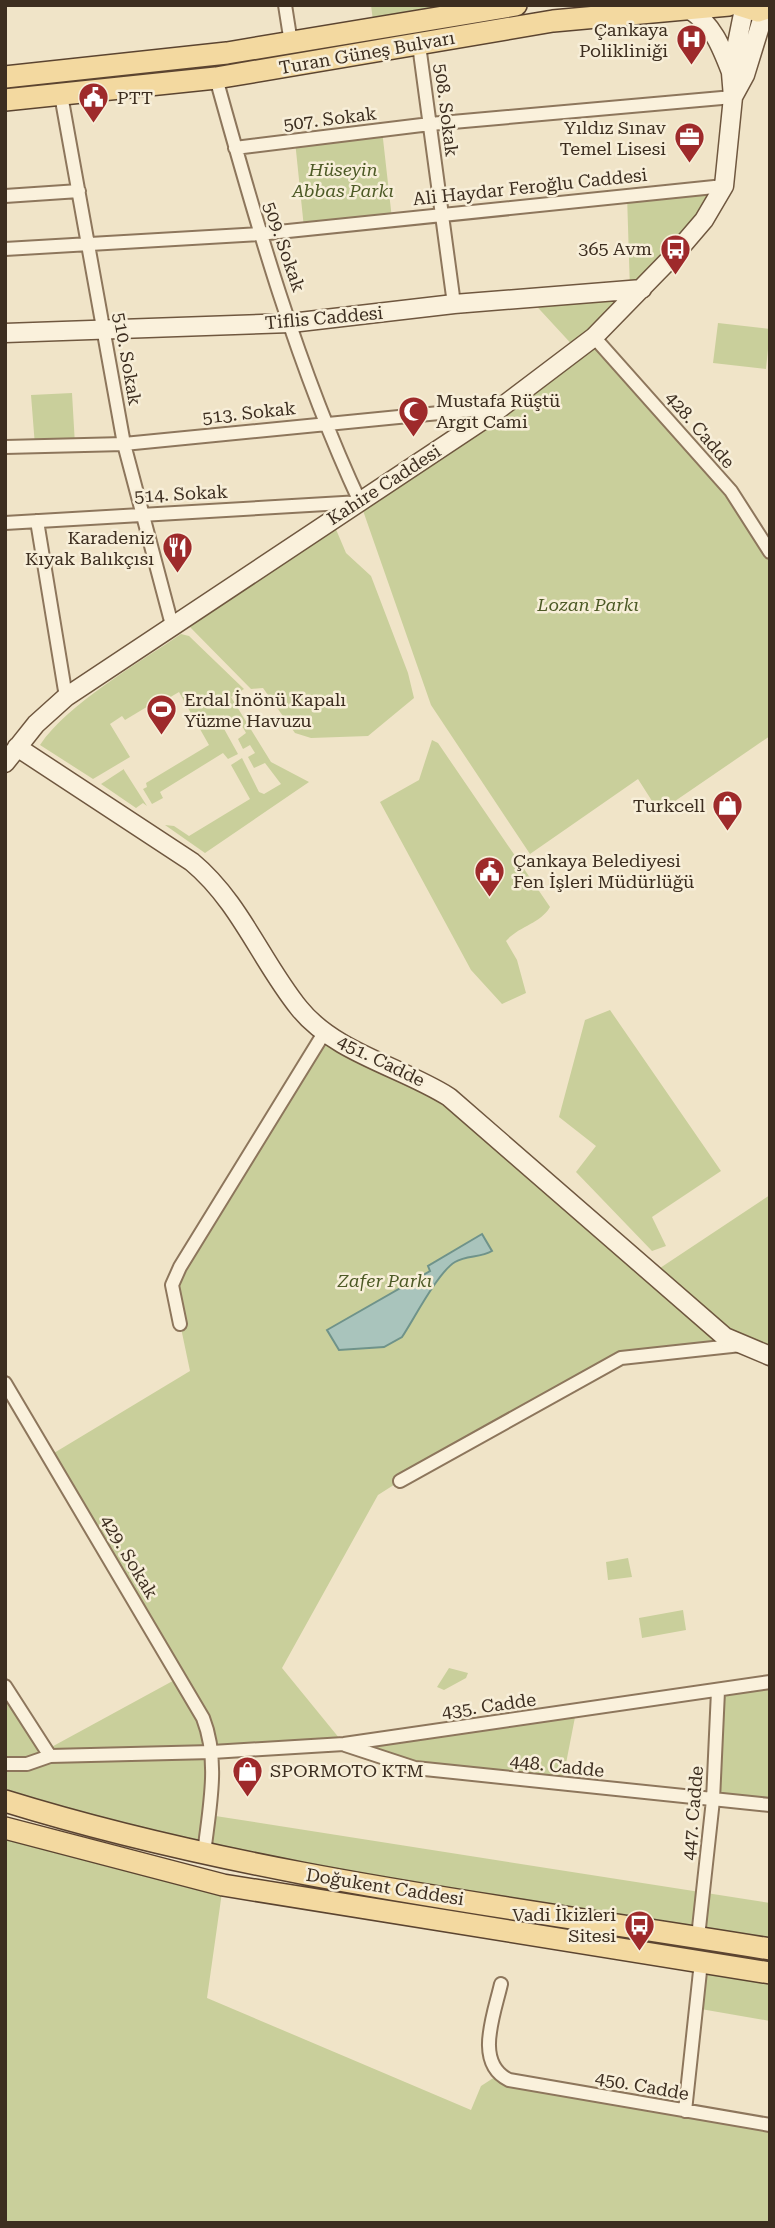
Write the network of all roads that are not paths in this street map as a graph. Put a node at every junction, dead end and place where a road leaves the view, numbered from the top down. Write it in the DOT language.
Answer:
graph roads {
  1 [pos="285,5"];
  2 [pos="516,5"];
  3 [pos="749,7"];
  4 [pos="695,8"];
  5 [pos="770,38"];
  6 [pos="291,43"];
  7 [pos="419,45"];
  8 [pos="738,74"];
  9 [pos="5,77"];
  10 [pos="216,78"];
  11 [pos="61,95"];
  12 [pos="733,97"];
  13 [pos="5,100"];
  14 [pos="430,124"];
  15 [pos="235,148"];
  16 [pos="724,186"];
  17 [pos="79,191"];
  18 [pos="5,196"];
  19 [pos="442,213"];
  20 [pos="259,234"];
  21 [pos="88,245"];
  22 [pos="5,249"];
  23 [pos="642,289"];
  24 [pos="454,304"];
  25 [pos="291,323"];
  26 [pos="104,331"];
  27 [pos="5,333"];
  28 [pos="594,338"];
  29 [pos="495,412"];
  30 [pos="325,422"];
  31 [pos="124,444"];
  32 [pos="5,447"];
  33 [pos="360,502"];
  34 [pos="143,513"];
  35 [pos="37,521"];
  36 [pos="5,523"];
  37 [pos="770,552"];
  38 [pos="173,625"];
  39 [pos="66,697"];
  40 [pos="11,744"];
  41 [pos="5,763"];
  42 [pos="324,1033"];
  43 [pos="180,1324"];
  44 [pos="742,1345"];
  45 [pos="770,1356"];
  46 [pos="5,1383"];
  47 [pos="9,1400"];
  48 [pos="400,1481"];
  49 [pos="770,1682"];
  50 [pos="5,1686"];
  51 [pos="718,1691"];
  52 [pos="344,1744"];
  53 [pos="212,1752"];
  54 [pos="50,1756"];
  55 [pos="5,1764"];
  56 [pos="713,1800"];
  57 [pos="5,1801"];
  58 [pos="770,1805"];
  59 [pos="5,1828"];
  60 [pos="204,1854"];
  61 [pos="698,1937"];
  62 [pos="770,1949"];
  63 [pos="701,1962"];
  64 [pos="770,1973"];
  65 [pos="501,1984"];
  66 [pos="685,2111"];
  67 [pos="770,2125"];
  1 -- 6 [label="street"];
  2 -- 6 [label="main road, Turan Güneş Bulvarı"];
  3 -- 4 [label="main road, Turan Güneş Bulvarı"];
  3 -- 8 [label="street"];
  4 -- 7 [label="main road, Turan Güneş Bulvarı"];
  4 -- 8 [label="street"];
  5 -- 8 [label="street"];
  6 -- 9 [label="main road, Turan Güneş Bulvarı"];
  7 -- 10 [label="main road, Turan Güneş Bulvarı"];
  7 -- 14 [label="street, 508. Sokak"];
  8 -- 12 [label="street, Kahire Caddesi"];
  10 -- 11 [label="main road, Turan Güneş Bulvarı"];
  10 -- 15 [label="street, 509. Sokak"];
  11 -- 13 [label="main road, Turan Güneş Bulvarı"];
  11 -- 17 [label="street, 510. Sokak"];
  12 -- 14 [label="street, 507. Sokak"];
  12 -- 16 [label="street, Kahire Caddesi"];
  14 -- 15 [label="street, 507. Sokak"];
  14 -- 19 [label="street, 508. Sokak"];
  15 -- 20 [label="street, 509. Sokak"];
  16 -- 19 [label="street, Ali Haydar Feroğlu Caddesi"];
  16 -- 23 [label="street, Kahire Caddesi"];
  17 -- 18 [label="street"];
  17 -- 21 [label="street, 510. Sokak"];
  19 -- 20 [label="street, Ali Haydar Feroğlu Caddesi"];
  19 -- 24 [label="street, 508. Sokak"];
  20 -- 21 [label="street, Ali Haydar Feroğlu Caddesi"];
  20 -- 25 [label="street, 509. Sokak"];
  21 -- 22 [label="street, Ali Haydar Feroğlu Caddesi"];
  21 -- 26 [label="street, 510. Sokak"];
  23 -- 24 [label="street, Tiflis Caddesi"];
  23 -- 28 [label="street, Kahire Caddesi"];
  24 -- 25 [label="street, Tiflis Caddesi"];
  25 -- 26 [label="street, Tiflis Caddesi"];
  25 -- 30 [label="street, 509. Sokak"];
  26 -- 27 [label="street, Tiflis Caddesi"];
  26 -- 31 [label="street, 510. Sokak"];
  28 -- 29 [label="street, Kahire Caddesi"];
  28 -- 37 [label="street, 428. Cadde"];
  29 -- 30 [label="street, 513. Sokak"];
  29 -- 33 [label="street, Kahire Caddesi"];
  30 -- 31 [label="street, 513. Sokak"];
  30 -- 33 [label="street, 509. Sokak"];
  31 -- 32 [label="street, 513. Sokak"];
  31 -- 34 [label="street, 510. Sokak"];
  33 -- 34 [label="street, 514. Sokak"];
  33 -- 38 [label="street, Kahire Caddesi"];
  34 -- 35 [label="street, 514. Sokak"];
  34 -- 38 [label="street, 510. Sokak"];
  35 -- 36 [label="street, 514. Sokak"];
  35 -- 39 [label="street"];
  38 -- 39 [label="street, Kahire Caddesi"];
  39 -- 40 [label="street, Kahire Caddesi"];
  40 -- 41 [label="street, Kahire Caddesi"];
  40 -- 42 [label="street, 451. Cadde"];
  42 -- 43 [label="street"];
  42 -- 44 [label="street, 451. Cadde"];
  44 -- 45 [label="street, 451. Cadde"];
  44 -- 48 [label="street"];
  46 -- 47 [label="street, 429. Sokak"];
  47 -- 53 [label="street, 429. Sokak"];
  49 -- 51 [label="street, 435. Cadde"];
  50 -- 54 [label="street"];
  51 -- 52 [label="street, 435. Cadde"];
  51 -- 56 [label="street, 447. Cadde"];
  52 -- 53 [label="street, 435. Cadde"];
  52 -- 56 [label="street, 448. Cadde"];
  53 -- 54 [label="street, 435. Cadde"];
  53 -- 60 [label="street"];
  54 -- 55 [label="street, 435. Cadde"];
  56 -- 58 [label="street, 448. Cadde"];
  56 -- 61 [label="street, 447. Cadde"];
  57 -- 60 [label="main road, Doğukent Caddesi"];
  59 -- 63 [label="main road, Doğukent Caddesi"];
  60 -- 61 [label="main road, Doğukent Caddesi"];
  61 -- 62 [label="main road, Doğukent Caddesi"];
  63 -- 64 [label="main road, Doğukent Caddesi"];
  63 -- 66 [label="street"];
  65 -- 66 [label="street, 450. Cadde"];
  66 -- 67 [label="street, 450. Cadde"];
}
